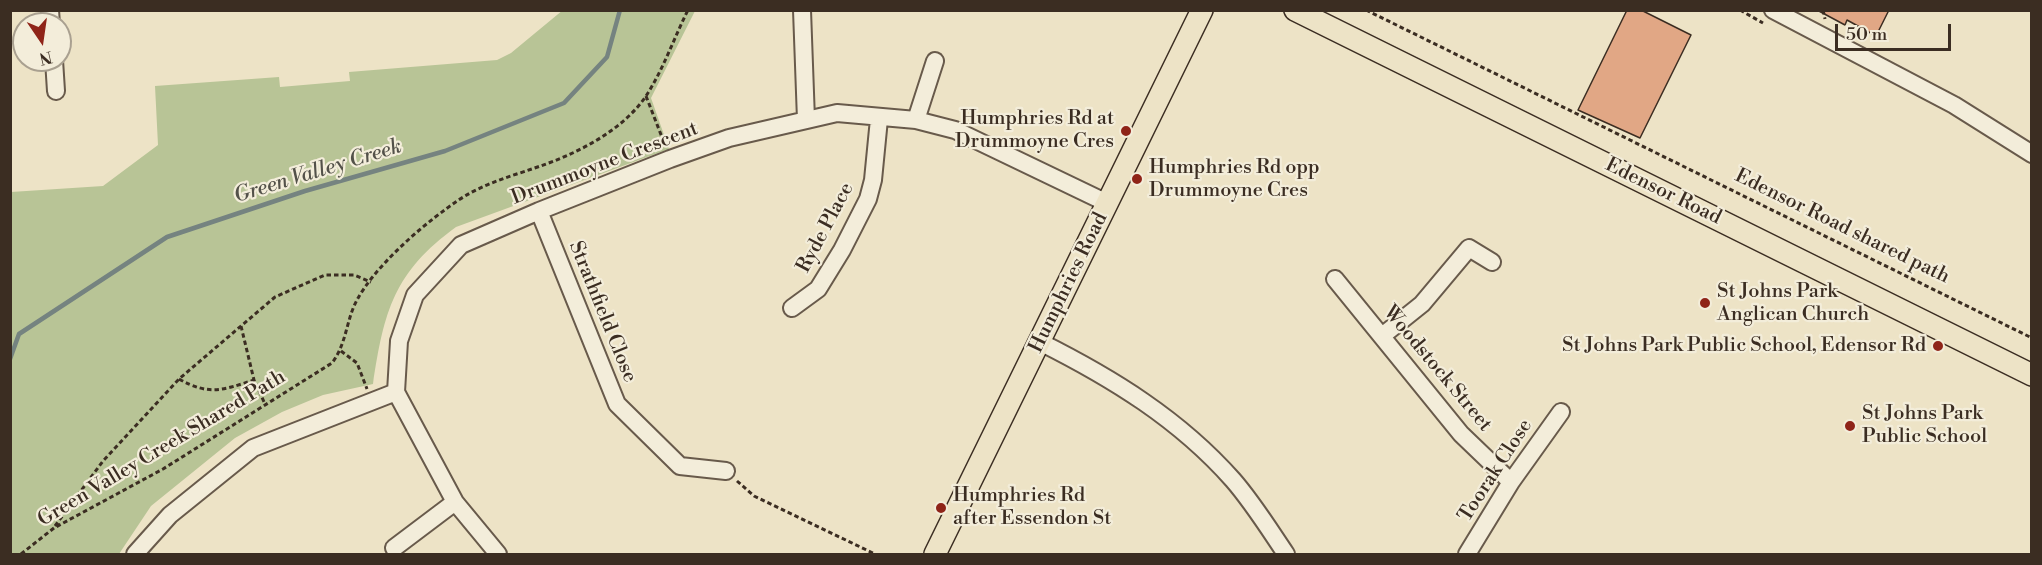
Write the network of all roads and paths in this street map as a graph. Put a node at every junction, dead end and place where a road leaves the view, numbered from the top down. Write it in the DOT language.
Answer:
graph roads {
  1 [pos="688,10"];
  2 [pos="802,10"];
  3 [pos="1202,10"];
  4 [pos="1295,10"];
  5 [pos="1366,10"];
  6 [pos="1773,10"];
  7 [pos="1800,17"];
  8 [pos="935,61"];
  9 [pos="55,72"];
  10 [pos="56,91"];
  11 [pos="645,96"];
  12 [pos="879,119"];
  13 [pos="806,120"];
  14 [pos="916,120"];
  15 [pos="2031,154"];
  16 [pos="670,159"];
  17 [pos="1107,203"];
  18 [pos="538,211"];
  19 [pos="1492,262"];
  20 [pos="1335,279"];
  21 [pos="371,282"];
  22 [pos="792,308"];
  23 [pos="241,325"];
  24 [pos="1382,336"];
  25 [pos="2031,338"];
  26 [pos="1040,342"];
  27 [pos="341,351"];
  28 [pos="2031,375"];
  29 [pos="179,379"];
  30 [pos="254,380"];
  31 [pos="396,393"];
  32 [pos="372,402"];
  33 [pos="265,404"];
  34 [pos="1561,412"];
  35 [pos="726,471"];
  36 [pos="1511,482"];
  37 [pos="454,502"];
  38 [pos="54,528"];
  39 [pos="394,548"];
  40 [pos="21,555"];
  41 [pos="135,555"];
  42 [pos="498,555"];
  43 [pos="875,555"];
  44 [pos="935,555"];
  45 [pos="1286,555"];
  46 [pos="1467,555"];
  1 -- 11 [label="path"];
  2 -- 13 [label="street"];
  3 -- 17 [label="main road, Humphries Road"];
  4 -- 28 [label="main road, Edensor Road"];
  5 -- 25 [label="path, Edensor Road shared path"];
  6 -- 7 [label="street"];
  7 -- 15 [label="street"];
  8 -- 14 [label="street"];
  9 -- 10 [label="street"];
  11 -- 16 [label="path"];
  11 -- 21 [label="path"];
  12 -- 13 [label="street, Drummoyne Crescent"];
  12 -- 14 [label="street, Drummoyne Crescent"];
  12 -- 22 [label="street, Ryde Place"];
  13 -- 16 [label="street, Drummoyne Crescent"];
  14 -- 17 [label="street, Drummoyne Crescent"];
  16 -- 18 [label="street, Drummoyne Crescent"];
  17 -- 26 [label="main road, Humphries Road"];
  18 -- 31 [label="street, Drummoyne Crescent"];
  18 -- 35 [label="street, Strathfield Close"];
  19 -- 24 [label="street"];
  20 -- 24 [label="street, Woodstock Street"];
  21 -- 23 [label="path"];
  21 -- 27 [label="path"];
  23 -- 29 [label="path"];
  23 -- 30 [label="path"];
  24 -- 36 [label="street, Woodstock Street"];
  26 -- 44 [label="main road, Humphries Road"];
  26 -- 45 [label="street"];
  27 -- 32 [label="path"];
  27 -- 33 [label="path, Green Valley Creek Shared Path"];
  29 -- 30 [label="path"];
  29 -- 38 [label="path"];
  30 -- 33 [label="path"];
  31 -- 32 [label="street"];
  31 -- 37 [label="street"];
  32 -- 41 [label="street"];
  33 -- 38 [label="path, Green Valley Creek Shared Path"];
  34 -- 36 [label="street, Toorak Close"];
  35 -- 43 [label="path"];
  36 -- 46 [label="street, Toorak Close"];
  37 -- 39 [label="street"];
  37 -- 42 [label="street"];
  38 -- 40 [label="path, Green Valley Creek Shared Path"];
}
